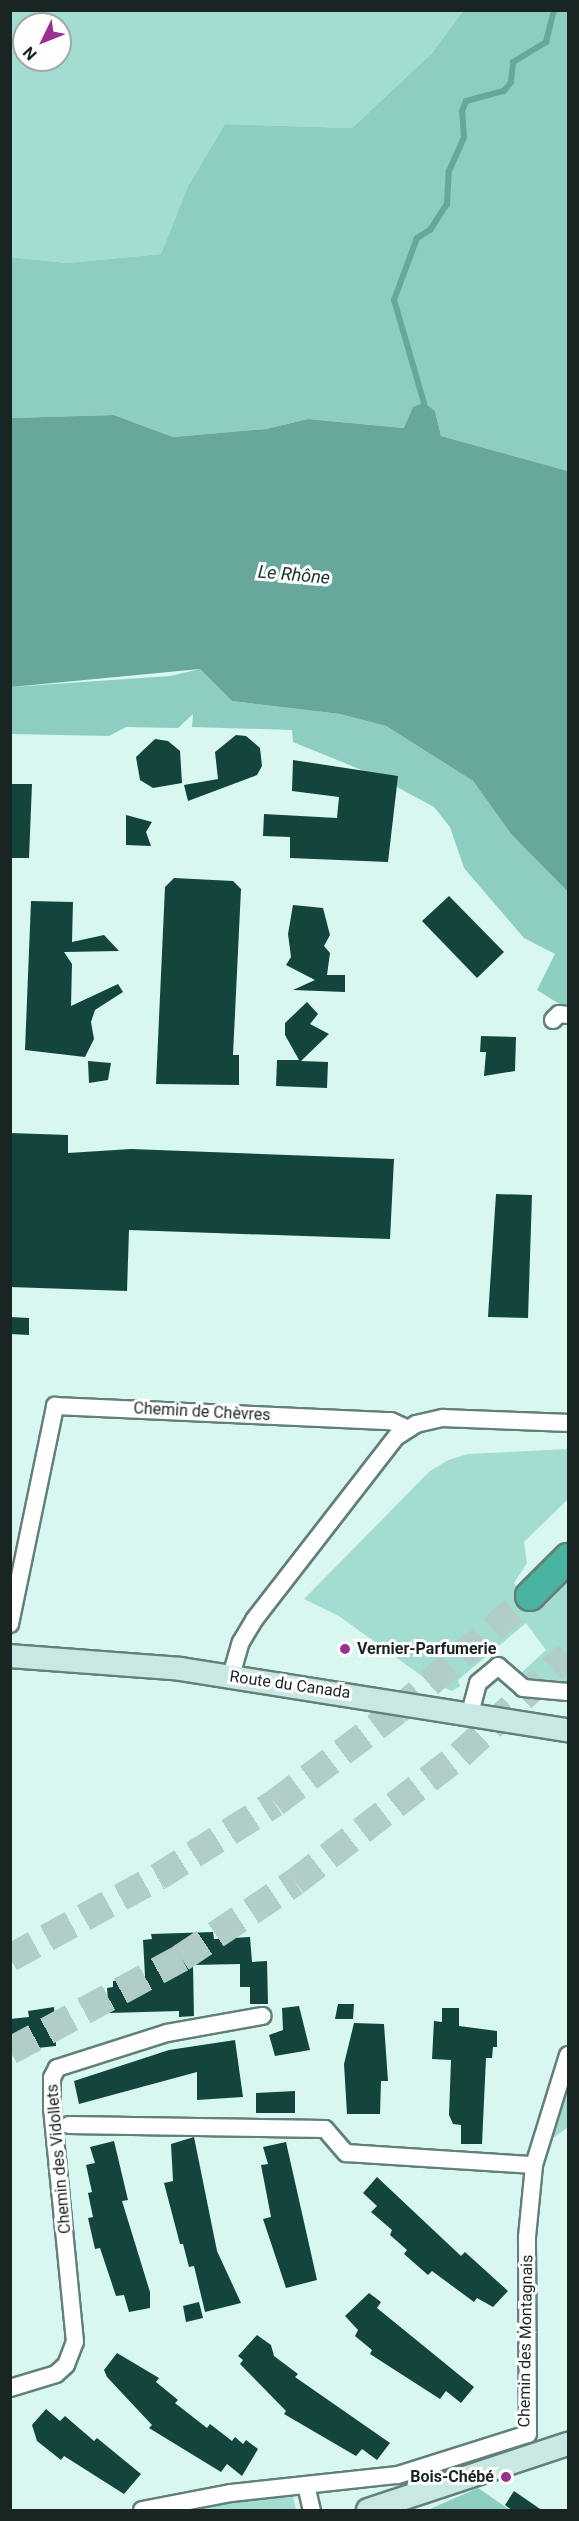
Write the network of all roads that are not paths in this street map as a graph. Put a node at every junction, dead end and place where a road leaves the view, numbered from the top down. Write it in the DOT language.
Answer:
graph roads {
  1 [pos="568,1423"];
  2 [pos="408,1429"];
  3 [pos="568,1558"];
  4 [pos="530,1596"];
  5 [pos="10,1624"];
  6 [pos="10,1656"];
  7 [pos="231,1676"];
  8 [pos="568,1692"];
  9 [pos="470,1713"];
  10 [pos="568,1730"];
  11 [pos="262,2016"];
  12 [pos="568,2055"];
  13 [pos="69,2126"];
  14 [pos="534,2165"];
  15 [pos="10,2388"];
  16 [pos="568,2444"];
  17 [pos="306,2486"];
  18 [pos="142,2511"];
  19 [pos="312,2511"];
  20 [pos="368,2511"];
  1 -- 2 [label="street"];
  2 -- 5 [label="street, Chemin de Chèvres"];
  2 -- 7 [label="street"];
  3 -- 4 [label="highway"];
  6 -- 7 [label="street, Route du Canada"];
  7 -- 9 [label="street, Route du Canada"];
  8 -- 9 [label="street"];
  9 -- 10 [label="street, Route du Canada"];
  11 -- 15 [label="street, Chemin des Vidollets"];
  12 -- 14 [label="street, Chemin des Montagnais"];
  13 -- 14 [label="street"];
  14 -- 17 [label="street, Chemin des Montagnais"];
  16 -- 20 [label="street"];
  17 -- 18 [label="street, Chemin des Montagnais"];
  17 -- 19 [label="street"];
}
